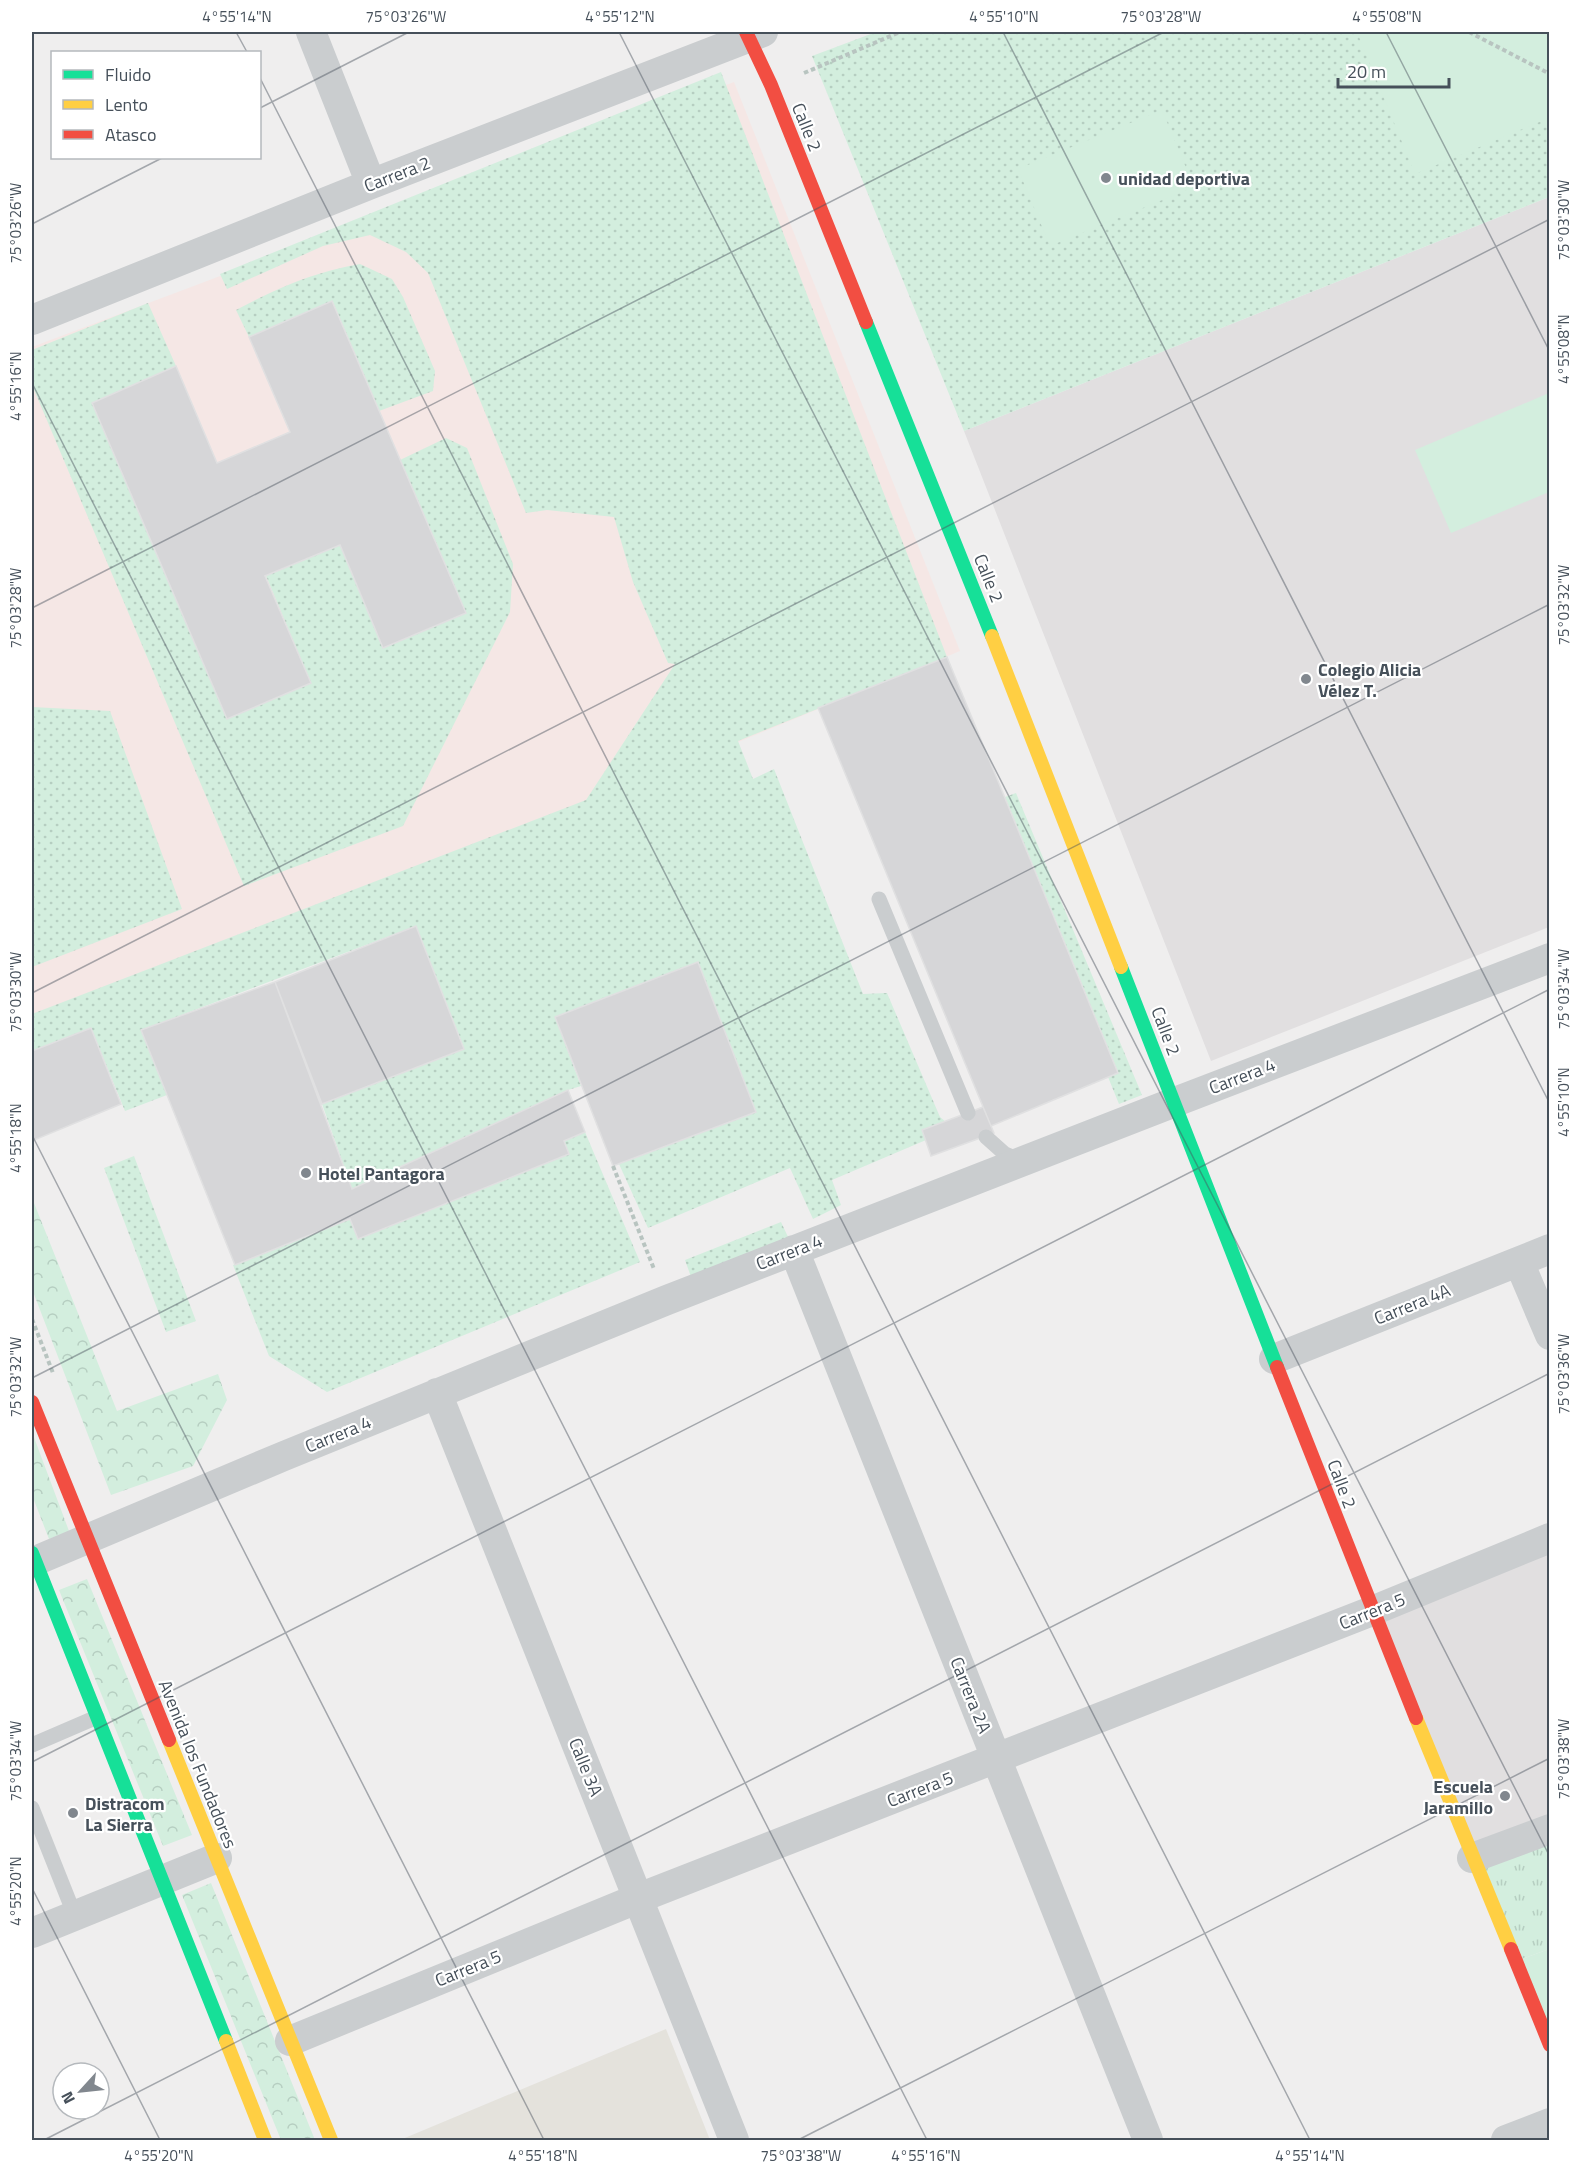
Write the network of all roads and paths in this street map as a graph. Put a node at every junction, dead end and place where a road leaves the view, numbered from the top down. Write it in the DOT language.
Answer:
graph roads {
  1 [pos="311,32"];
  2 [pos="900,32"];
  3 [pos="1468,32"];
  4 [pos="752,34"];
  5 [pos="1550,74"];
  6 [pos="771,85"];
  7 [pos="371,183"];
  8 [pos="32,320"];
  9 [pos="879,899"];
  10 [pos="1550,958"];
  11 [pos="1175,1102"];
  12 [pos="968,1113"];
  13 [pos="987,1137"];
  14 [pos="1022,1161"];
  15 [pos="613,1166"];
  16 [pos="1550,1249"];
  17 [pos="794,1250"];
  18 [pos="1519,1262"];
  19 [pos="667,1300"];
  20 [pos="1550,1335"];
  21 [pos="1274,1359"];
  22 [pos="437,1393"];
  23 [pos="32,1402"];
  24 [pos="1550,1538"];
  25 [pos="87,1539"];
  26 [pos="33,1557"];
  27 [pos="1372,1611"];
  28 [pos="97,1717"];
  29 [pos="32,1745"];
  30 [pos="996,1760"];
  31 [pos="32,1808"];
  32 [pos="1550,1829"];
  33 [pos="217,1858"];
  34 [pos="1472,1858"];
  35 [pos="162,1881"];
  36 [pos="639,1898"];
  37 [pos="75,1916"];
  38 [pos="32,1933"];
  39 [pos="290,2041"];
  40 [pos="1550,2045"];
  41 [pos="1550,2123"];
  42 [pos="265,2140"];
  43 [pos="331,2140"];
  44 [pos="734,2140"];
  45 [pos="1148,2140"];
  46 [pos="1506,2140"];
  1 -- 7 [label="street"];
  2 -- 6 [label="path"];
  3 -- 5 [label="path"];
  4 -- 6 [label="street, Calle 2"];
  4 -- 7 [label="street, Carrera 2"];
  6 -- 11 [label="street, Calle 2"];
  7 -- 8 [label="street, Carrera 2"];
  9 -- 12 [label="lane"];
  10 -- 11 [label="street, Carrera 4"];
  11 -- 14 [label="street, Carrera 4"];
  11 -- 21 [label="street, Calle 2"];
  13 -- 14 [label="lane"];
  14 -- 17 [label="street, Carrera 4"];
  15 -- 19 [label="path"];
  16 -- 18 [label="street, Carrera 4A"];
  17 -- 19 [label="street, Carrera 4"];
  17 -- 30 [label="street, Carrera 2A"];
  18 -- 20 [label="street"];
  18 -- 21 [label="street, Carrera 4A"];
  19 -- 22 [label="street, Carrera 4"];
  21 -- 27 [label="street, Calle 2"];
  22 -- 25 [label="street, Carrera 4"];
  22 -- 36 [label="street, Calle 3A"];
  23 -- 25 [label="street, Avenida los Fundadores"];
  24 -- 27 [label="street, Carrera 5"];
  25 -- 26 [label="street, Carrera 4"];
  25 -- 33 [label="street, Avenida los Fundadores"];
  26 -- 28 [label="street"];
  27 -- 30 [label="street, Carrera 5"];
  27 -- 34 [label="street, Calle 2"];
  28 -- 29 [label="lane"];
  28 -- 35 [label="street"];
  30 -- 36 [label="street, Carrera 5"];
  30 -- 45 [label="street, Carrera 2A"];
  31 -- 37 [label="lane"];
  32 -- 34 [label="street"];
  33 -- 35 [label="street"];
  33 -- 39 [label="street, Avenida los Fundadores"];
  34 -- 40 [label="street, Calle 2"];
  35 -- 37 [label="street"];
  35 -- 42 [label="street"];
  36 -- 39 [label="street, Carrera 5"];
  36 -- 44 [label="street, Calle 3A"];
  37 -- 38 [label="street"];
  39 -- 43 [label="street, Avenida los Fundadores"];
  41 -- 46 [label="street"];
}
